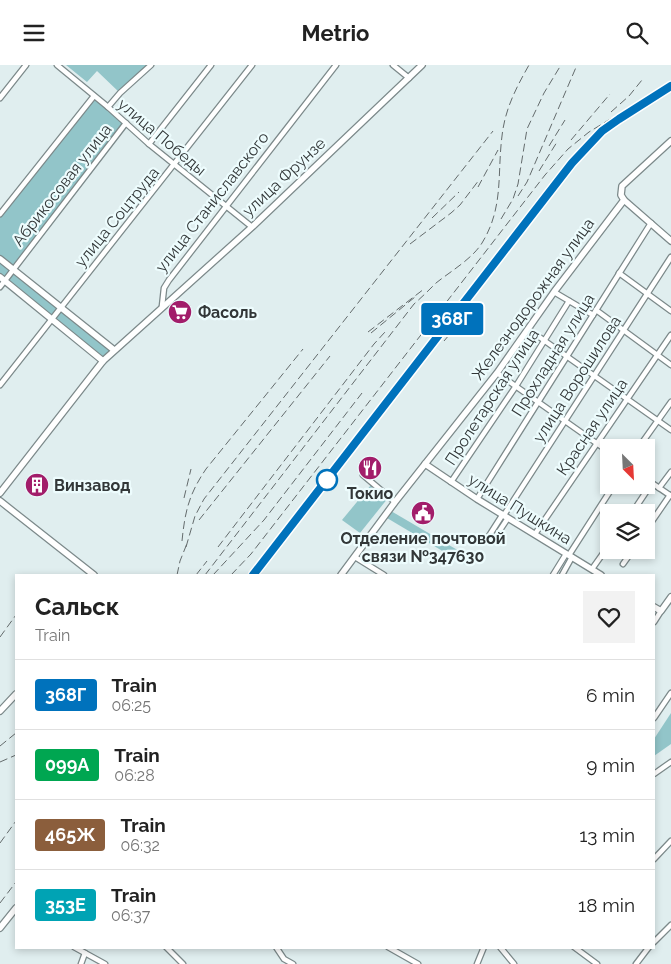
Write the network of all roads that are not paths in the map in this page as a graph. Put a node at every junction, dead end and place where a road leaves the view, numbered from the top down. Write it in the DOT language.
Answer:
graph roads {
  1 [pos="26,65"];
  2 [pos="57,65"];
  3 [pos="150,65"];
  4 [pos="211,65"];
  5 [pos="252,65"];
  6 [pos="336,65"];
  7 [pos="393,65"];
  8 [pos="422,65"];
  9 [pos="409,78"];
  10 [pos="94,95"];
  11 [pos="0,98"];
  12 [pos="108,107"];
  13 [pos="126,123"];
  14 [pos="671,141"];
  15 [pos="149,144"];
  16 [pos="175,165"];
  17 [pos="624,200"];
  18 [pos="227,206"];
  19 [pos="0,214"];
  20 [pos="651,223"];
  21 [pos="252,227"];
  22 [pos="671,241"];
  23 [pos="671,257"];
  24 [pos="0,259"];
  25 [pos="13,270"];
  26 [pos="619,273"];
  27 [pos="2,279"];
  28 [pos="0,287"];
  29 [pos="554,292"];
  30 [pos="647,293"];
  31 [pos="569,301"];
  32 [pos="162,306"];
  33 [pos="61,308"];
  34 [pos="671,311"];
  35 [pos="595,313"];
  36 [pos="52,319"];
  37 [pos="528,329"];
  38 [pos="624,330"];
  39 [pos="671,335"];
  40 [pos="545,341"];
  41 [pos="114,350"];
  42 [pos="657,355"];
  43 [pos="567,357"];
  44 [pos="104,361"];
  45 [pos="671,365"];
  46 [pos="497,373"];
  47 [pos="594,376"];
  48 [pos="0,385"];
  49 [pos="516,386"];
  50 [pos="627,399"];
  51 [pos="671,401"];
  52 [pos="538,402"];
  53 [pos="565,421"];
  54 [pos="658,421"];
  55 [pos="671,430"];
  56 [pos="645,439"];
  57 [pos="596,443"];
  58 [pos="600,446"];
  59 [pos="425,464"];
  60 [pos="671,473"];
  61 [pos="363,475"];
  62 [pos="451,482"];
  63 [pos="655,485"];
  64 [pos="660,488"];
  65 [pos="0,493"];
  66 [pos="608,494"];
  67 [pos="671,496"];
  68 [pos="477,499"];
  69 [pos="0,501"];
  70 [pos="395,502"];
  71 [pos="505,516"];
  72 [pos="655,518"];
  73 [pos="534,534"];
  74 [pos="569,555"];
  75 [pos="355,557"];
  76 [pos="600,558"];
  77 [pos="627,559"];
  78 [pos="623,564"];
  79 [pos="592,569"];
  80 [pos="93,574"];
  81 [pos="343,574"];
  82 [pos="382,574"];
  83 [pos="554,574"];
  84 [pos="562,574"];
  85 [pos="600,574"];
  86 [pos="671,597"];
  87 [pos="655,608"];
  88 [pos="661,611"];
  89 [pos="655,620"];
  90 [pos="671,693"];
  91 [pos="15,695"];
  92 [pos="0,711"];
  93 [pos="655,717"];
  94 [pos="671,762"];
  95 [pos="655,773"];
  96 [pos="671,841"];
  97 [pos="655,858"];
  98 [pos="13,916"];
  99 [pos="671,925"];
  100 [pos="0,928"];
  101 [pos="655,941"];
  102 [pos="78,949"];
  103 [pos="168,949"];
  104 [pos="277,949"];
  105 [pos="392,949"];
  106 [pos="483,949"];
  107 [pos="502,949"];
  108 [pos="577,949"];
  109 [pos="640,949"];
  110 [pos="647,949"];
  111 [pos="644,952"];
  112 [pos="85,953"];
  113 [pos="284,959"];
  114 [pos="81,964"];
  115 [pos="105,964"];
  116 [pos="183,964"];
  117 [pos="279,964"];
  118 [pos="293,964"];
  119 [pos="418,964"];
  120 [pos="477,964"];
  121 [pos="514,964"];
  122 [pos="596,964"];
  123 [pos="636,964"];
  1 -- 11 [label="street"];
  2 -- 10 [label="street, улица Победы"];
  3 -- 12 [label="street"];
  4 -- 15 [label="street"];
  5 -- 16 [label="street, улица Соцтруда"];
  6 -- 18 [label="street, улица Станиславского"];
  7 -- 9 [label="street"];
  8 -- 9 [label="main road, улица Фрунзе"];
  9 -- 21 [label="main road, улица Фрунзе"];
  10 -- 12 [label="street, улица Победы"];
  10 -- 19 [label="street"];
  12 -- 13 [label="street, улица Победы"];
  13 -- 15 [label="street, улица Победы"];
  13 -- 25 [label="street, Абрикосовая улица"];
  14 -- 17 [label="main road, Железнодорожная улица"];
  15 -- 16 [label="street, улица Победы"];
  16 -- 18 [label="street, улица Победы"];
  16 -- 33 [label="street, улица Соцтруда"];
  17 -- 20 [label="main road"];
  17 -- 29 [label="main road, Железнодорожная улица"];
  18 -- 21 [label="street, улица Победы"];
  18 -- 32 [label="street, улица Станиславского"];
  20 -- 22 [label="main road"];
  20 -- 26 [label="street, Прохладная улица"];
  21 -- 32 [label="main road, улица Фрунзе"];
  23 -- 30 [label="street, улица Ворошилова"];
  24 -- 25 [label="main road"];
  25 -- 27 [label="street, Абрикосовая улица"];
  25 -- 33 [label="main road"];
  26 -- 30 [label="street"];
  26 -- 35 [label="street, Прохладная улица"];
  27 -- 28 [label="street, Абрикосовая улица"];
  27 -- 36 [label="main road"];
  29 -- 31 [label="street"];
  29 -- 37 [label="main road, Железнодорожная улица"];
  30 -- 34 [label="street"];
  30 -- 38 [label="street, улица Ворошилова"];
  31 -- 35 [label="street"];
  31 -- 40 [label="street, Пролетарская улица"];
  32 -- 41 [label="main road"];
  33 -- 36 [label="street, улица Соцтруда"];
  33 -- 41 [label="main road"];
  35 -- 38 [label="street"];
  35 -- 43 [label="street, Прохладная улица"];
  36 -- 44 [label="main road"];
  36 -- 48 [label="street, улица Соцтруда"];
  37 -- 40 [label="street"];
  37 -- 46 [label="main road, Железнодорожная улица"];
  38 -- 42 [label="street"];
  38 -- 47 [label="street, улица Ворошилова"];
  39 -- 42 [label="street, Красная улица"];
  40 -- 43 [label="street"];
  40 -- 49 [label="street, Пролетарская улица"];
  41 -- 44 [label="main road"];
  42 -- 45 [label="street"];
  42 -- 50 [label="street, Красная улица"];
  43 -- 47 [label="street"];
  43 -- 52 [label="street, Прохладная улица"];
  44 -- 65 [label="main road"];
  46 -- 49 [label="street"];
  46 -- 59 [label="main road, Железнодорожная улица"];
  47 -- 50 [label="street"];
  47 -- 53 [label="street, улица Ворошилова"];
  49 -- 52 [label="street"];
  49 -- 62 [label="street, Пролетарская улица"];
  50 -- 54 [label="street"];
  50 -- 57 [label="street, Красная улица"];
  51 -- 54 [label="street"];
  52 -- 53 [label="street"];
  52 -- 68 [label="street, Прохладная улица"];
  53 -- 57 [label="street"];
  53 -- 71 [label="street, улица Ворошилова"];
  54 -- 55 [label="street"];
  54 -- 56 [label="street"];
  57 -- 58 [label="street"];
  57 -- 73 [label="street, Красная улица"];
  59 -- 62 [label="main road, улица Пушкина"];
  59 -- 70 [label="main road, Железнодорожная улица"];
  60 -- 64 [label="street"];
  61 -- 70 [label="street"];
  62 -- 68 [label="main road, улица Пушкина"];
  63 -- 64 [label="street"];
  64 -- 67 [label="street"];
  66 -- 74 [label="street"];
  67 -- 72 [label="street"];
  68 -- 71 [label="main road, улица Пушкина"];
  69 -- 80 [label="main road"];
  70 -- 75 [label="main road, Железнодорожная улица"];
  71 -- 71 [label="street, улица Ворошилова"];
  71 -- 73 [label="main road, улица Пушкина"];
  73 -- 74 [label="main road, улица Пушкина"];
  74 -- 79 [label="main road, улица Пушкина"];
  74 -- 83 [label="street"];
  74 -- 84 [label="street"];
  75 -- 81 [label="main road, Железнодорожная улица"];
  75 -- 82 [label="street"];
  76 -- 79 [label="street"];
  77 -- 78 [label="street"];
  79 -- 85 [label="main road, улица Пушкина"];
  86 -- 88 [label="main road"];
  87 -- 88 [label="main road"];
  88 -- 89 [label="street"];
  90 -- 93 [label="street"];
  91 -- 92 [label="main road"];
  94 -- 95 [label="street"];
  96 -- 97 [label="street"];
  98 -- 100 [label="main road"];
  99 -- 101 [label="street"];
  102 -- 112 [label="street"];
  103 -- 116 [label="street"];
  104 -- 113 [label="street"];
  105 -- 119 [label="street"];
  106 -- 120 [label="street"];
  107 -- 121 [label="street"];
  108 -- 122 [label="street"];
  109 -- 111 [label="street"];
  110 -- 111 [label="street"];
  111 -- 123 [label="street"];
  112 -- 114 [label="street"];
  112 -- 115 [label="street"];
  113 -- 117 [label="street"];
  113 -- 118 [label="street"];
}
